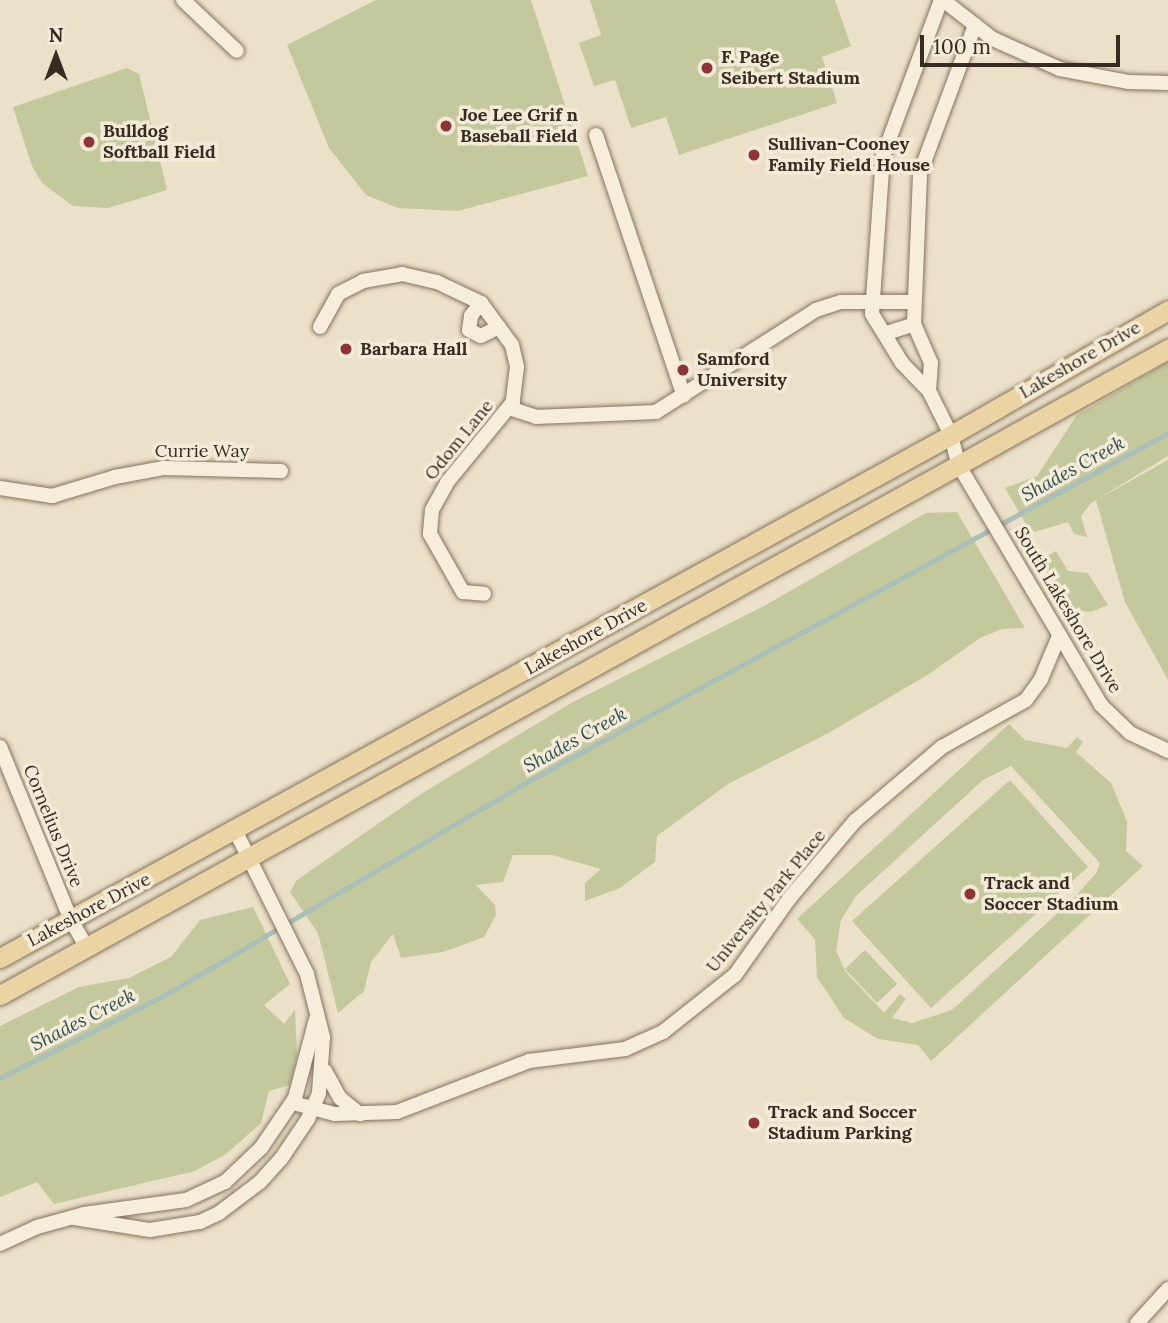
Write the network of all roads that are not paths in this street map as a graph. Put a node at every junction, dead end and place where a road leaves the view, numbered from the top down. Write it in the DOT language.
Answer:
graph roads {
  1 [pos="183,0"];
  2 [pos="942,0"];
  3 [pos="975,25"];
  4 [pos="237,51"];
  5 [pos="1168,83"];
  6 [pos="596,135"];
  7 [pos="872,301"];
  8 [pos="914,302"];
  9 [pos="481,303"];
  10 [pos="1168,310"];
  11 [pos="914,324"];
  12 [pos="320,327"];
  13 [pos="499,327"];
  14 [pos="887,333"];
  15 [pos="1168,349"];
  16 [pos="929,391"];
  17 [pos="684,396"];
  18 [pos="509,408"];
  19 [pos="951,435"];
  20 [pos="958,464"];
  21 [pos="281,471"];
  22 [pos="0,488"];
  23 [pos="484,594"];
  24 [pos="1056,629"];
  25 [pos="0,747"];
  26 [pos="1168,751"];
  27 [pos="235,830"];
  28 [pos="249,856"];
  29 [pos="71,920"];
  30 [pos="88,948"];
  31 [pos="0,958"];
  32 [pos="0,995"];
  33 [pos="316,1019"];
  34 [pos="324,1069"];
  35 [pos="293,1103"];
  36 [pos="312,1110"];
  37 [pos="361,1114"];
  38 [pos="248,1164"];
  39 [pos="263,1179"];
  40 [pos="146,1207"];
  41 [pos="74,1218"];
  42 [pos="150,1230"];
  43 [pos="0,1244"];
  44 [pos="1168,1289"];
  45 [pos="1137,1323"];
  1 -- 4 [label="street"];
  2 -- 3 [label="street"];
  2 -- 7 [label="street"];
  3 -- 5 [label="street"];
  3 -- 8 [label="street"];
  6 -- 17 [label="street"];
  7 -- 8 [label="street"];
  7 -- 14 [label="street"];
  7 -- 17 [label="street"];
  8 -- 11 [label="street"];
  9 -- 12 [label="street, Odom Lane"];
  9 -- 13 [label="street, Odom Lane"];
  9 -- 13 [label="street"];
  10 -- 19 [label="main road, Lakeshore Drive"];
  11 -- 14 [label="street"];
  11 -- 16 [label="street"];
  13 -- 18 [label="street, Odom Lane"];
  14 -- 16 [label="street"];
  15 -- 20 [label="main road, Lakeshore Drive"];
  16 -- 19 [label="street, South Lakeshore Drive"];
  17 -- 18 [label="street"];
  18 -- 23 [label="street, Odom Lane"];
  19 -- 20 [label="street, South Lakeshore Drive"];
  19 -- 27 [label="main road, Lakeshore Drive"];
  20 -- 24 [label="street, South Lakeshore Drive"];
  20 -- 28 [label="main road, Lakeshore Drive"];
  21 -- 22 [label="street, Currie Way"];
  24 -- 26 [label="street, South Lakeshore Drive"];
  24 -- 37 [label="street, University Park Place"];
  25 -- 29 [label="street, Cornelius Drive"];
  27 -- 28 [label="street"];
  27 -- 29 [label="main road, Lakeshore Drive"];
  28 -- 30 [label="main road, Lakeshore Drive"];
  28 -- 33 [label="street"];
  29 -- 30 [label="street"];
  29 -- 31 [label="main road, Lakeshore Drive"];
  30 -- 32 [label="main road, Lakeshore Drive"];
  33 -- 34 [label="street"];
  33 -- 35 [label="street"];
  34 -- 36 [label="street"];
  34 -- 37 [label="street"];
  35 -- 36 [label="street, University Park Place"];
  35 -- 38 [label="street"];
  36 -- 37 [label="street, University Park Place"];
  36 -- 39 [label="street"];
  38 -- 39 [label="street"];
  38 -- 40 [label="street"];
  39 -- 42 [label="street"];
  40 -- 41 [label="street"];
  40 -- 42 [label="street"];
  41 -- 42 [label="street"];
  41 -- 43 [label="street"];
  44 -- 45 [label="street"];
}
